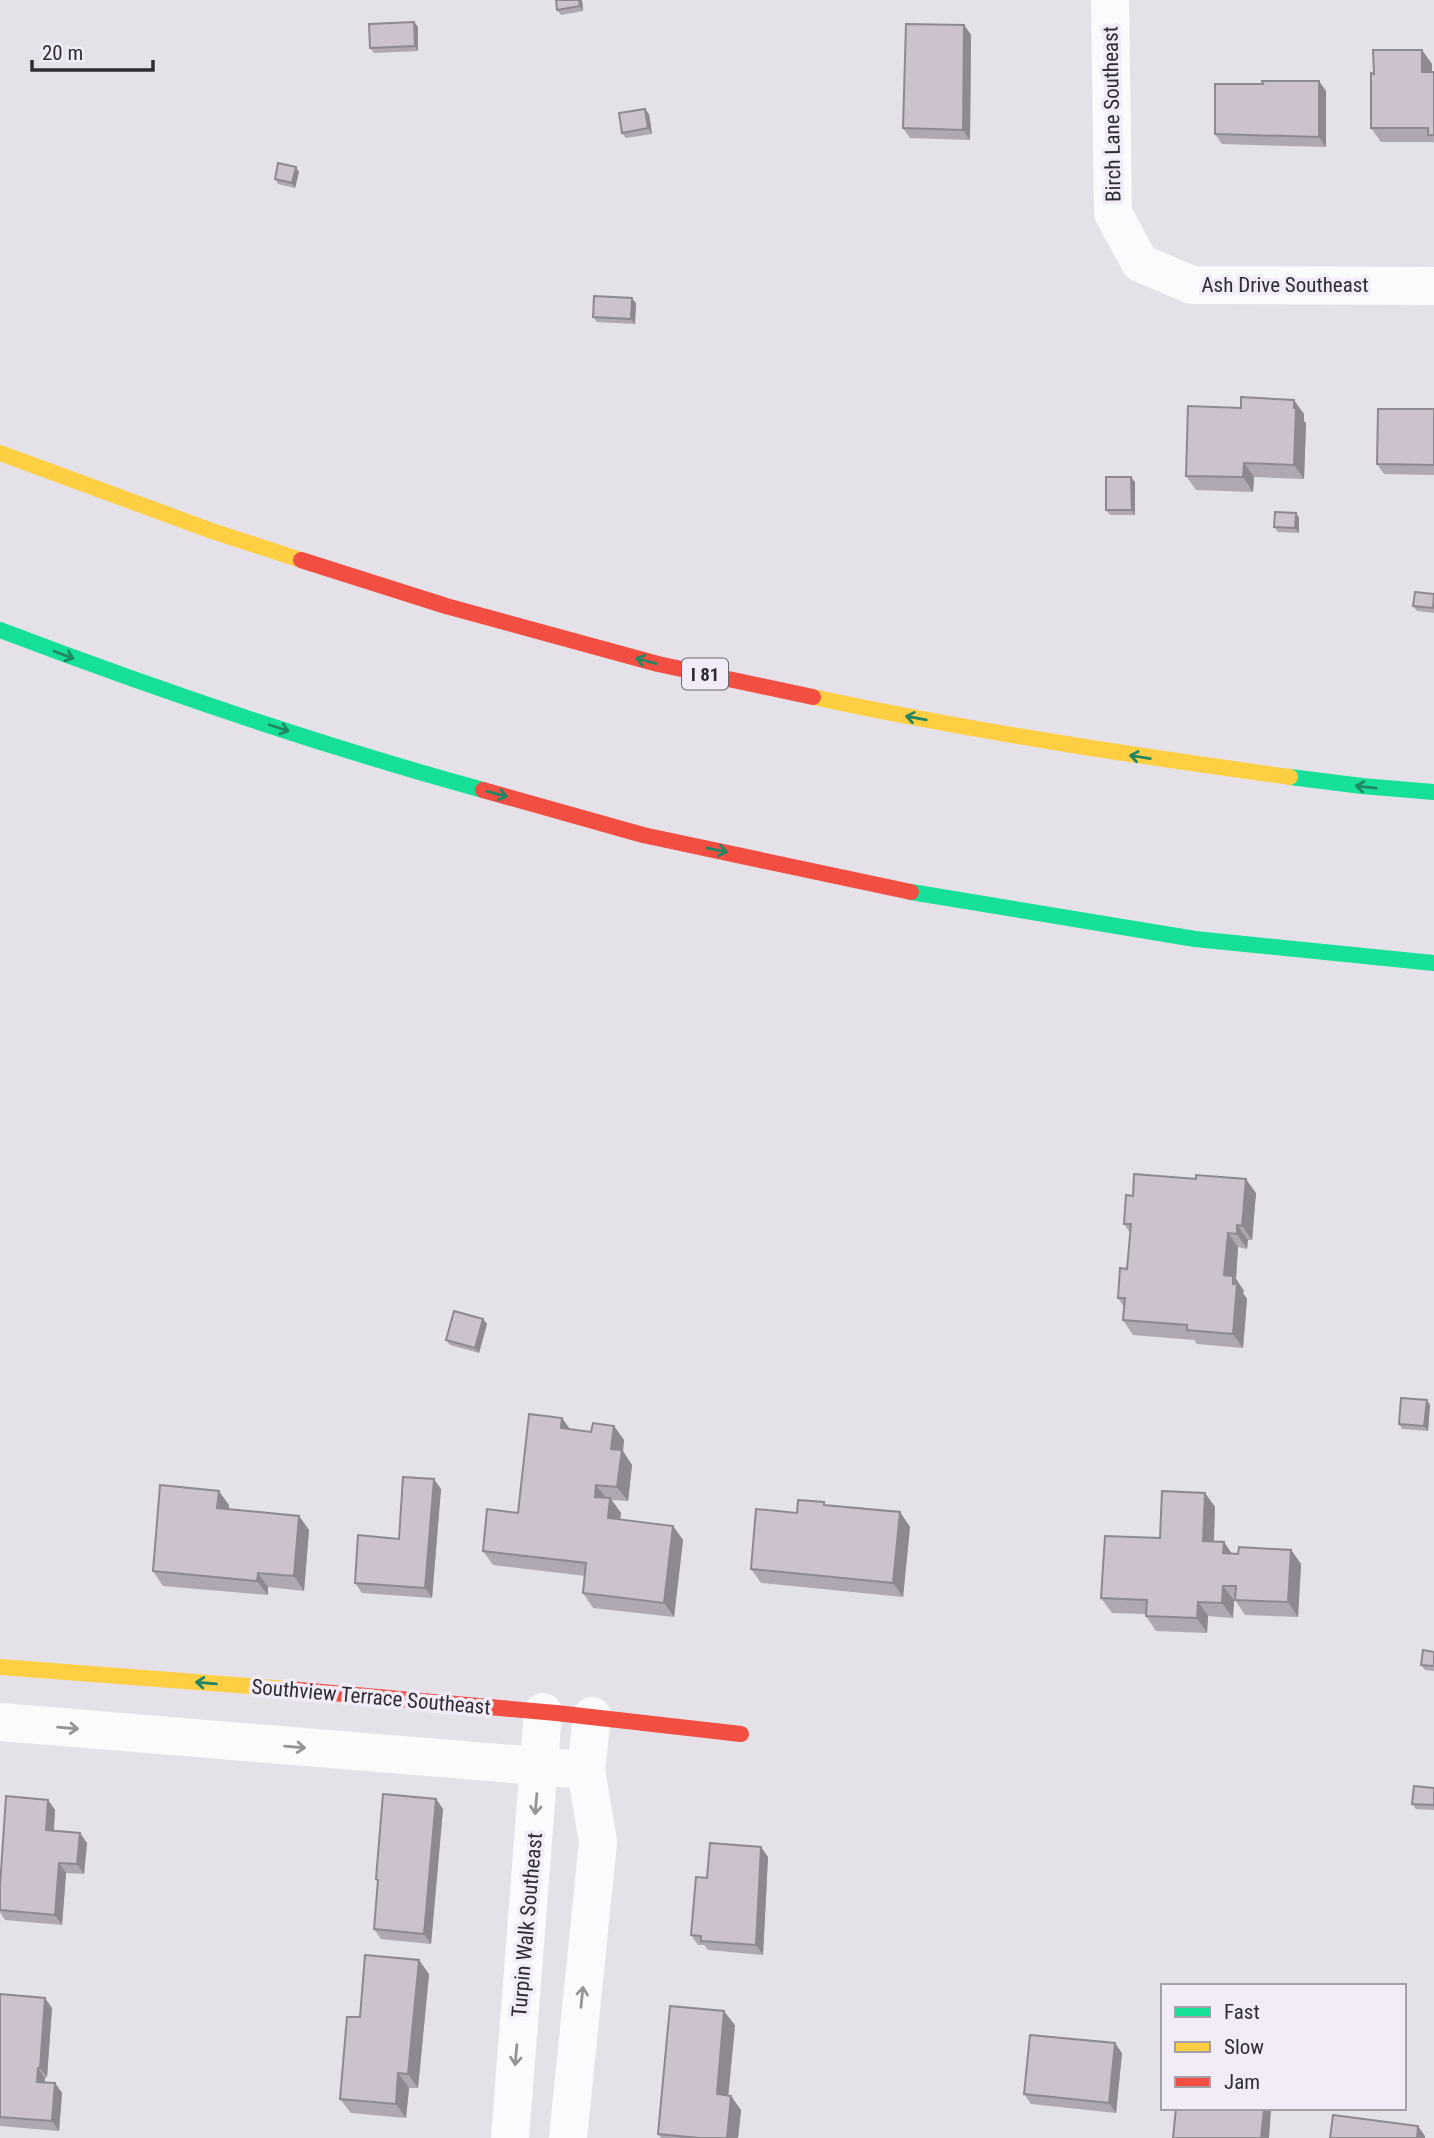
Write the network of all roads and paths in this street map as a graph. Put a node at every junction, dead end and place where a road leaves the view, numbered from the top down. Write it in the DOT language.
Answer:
graph roads {
  1 [pos="1110,0"];
  2 [pos="1140,263"];
  3 [pos="1434,286"];
  4 [pos="0,453"];
  5 [pos="0,630"];
  6 [pos="1434,792"];
  7 [pos="1434,963"];
  8 [pos="0,1667"];
  9 [pos="543,1712"];
  10 [pos="592,1716"];
  11 [pos="0,1722"];
  12 [pos="741,1734"];
  13 [pos="539,1768"];
  14 [pos="586,1770"];
  15 [pos="510,2138"];
  16 [pos="568,2138"];
  1 -- 2 [label="street, Birch Lane Southeast"];
  2 -- 3 [label="street, Ash Drive Southeast"];
  6 -- 4 [label="main road, I 81, one-way"];
  5 -- 7 [label="main road, one-way"];
  9 -- 8 [label="main road, Southview Terrace Southeast, one-way"];
  9 -- 10 [label="main road, Southview Terrace Southeast"];
  9 -- 13 [label="street, Turpin Walk Southeast"];
  10 -- 12 [label="main road, Southview Terrace Southeast"];
  10 -- 14 [label="street"];
  11 -- 13 [label="street, one-way"];
  13 -- 14 [label="street"];
  13 -- 15 [label="street, Turpin Walk Southeast, one-way"];
  16 -- 14 [label="street, one-way"];
}
